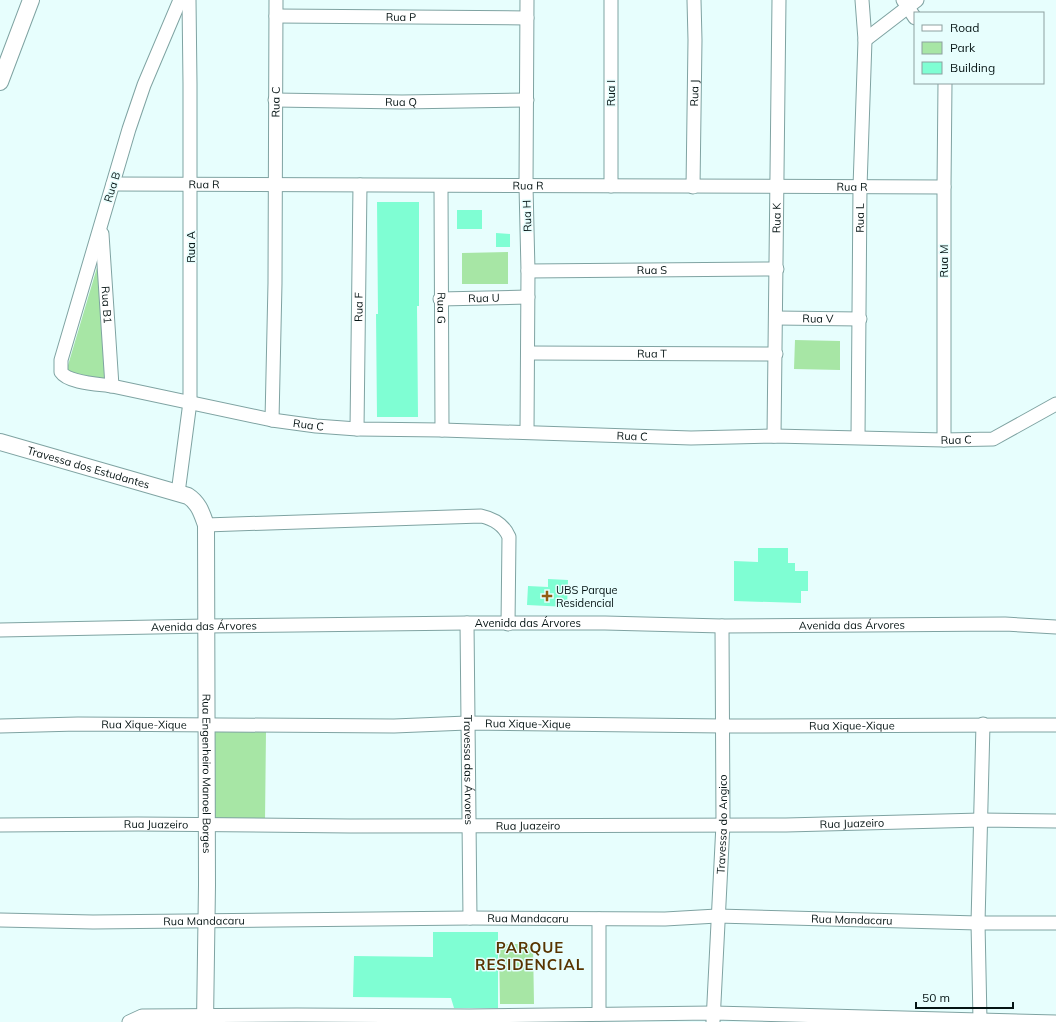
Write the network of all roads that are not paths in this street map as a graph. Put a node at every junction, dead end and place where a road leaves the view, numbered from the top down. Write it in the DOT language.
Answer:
graph roads {
  1 [pos="31,0"];
  2 [pos="180,0"];
  3 [pos="189,0"];
  4 [pos="276,0"];
  5 [pos="527,0"];
  6 [pos="611,0"];
  7 [pos="694,0"];
  8 [pos="779,0"];
  9 [pos="862,0"];
  10 [pos="911,6"];
  11 [pos="276,16"];
  12 [pos="527,18"];
  13 [pos="865,40"];
  14 [pos="6,47"];
  15 [pos="0,82"];
  16 [pos="945,84"];
  17 [pos="275,100"];
  18 [pos="527,100"];
  19 [pos="113,184"];
  20 [pos="191,185"];
  21 [pos="274,185"];
  22 [pos="360,185"];
  23 [pos="440,186"];
  24 [pos="526,186"];
  25 [pos="611,186"];
  26 [pos="693,186"];
  27 [pos="776,187"];
  28 [pos="860,187"];
  29 [pos="944,187"];
  30 [pos="101,224"];
  31 [pos="777,269"];
  32 [pos="528,271"];
  33 [pos="528,297"];
  34 [pos="440,299"];
  35 [pos="776,318"];
  36 [pos="860,319"];
  37 [pos="528,353"];
  38 [pos="776,354"];
  39 [pos="66,377"];
  40 [pos="112,386"];
  41 [pos="190,402"];
  42 [pos="1056,404"];
  43 [pos="272,420"];
  44 [pos="357,429"];
  45 [pos="442,430"];
  46 [pos="527,432"];
  47 [pos="774,436"];
  48 [pos="858,437"];
  49 [pos="944,440"];
  50 [pos="0,442"];
  51 [pos="178,493"];
  52 [pos="206,525"];
  53 [pos="467,623"];
  54 [pos="508,624"];
  55 [pos="206,626"];
  56 [pos="722,626"];
  57 [pos="1056,627"];
  58 [pos="0,630"];
  59 [pos="467,723"];
  60 [pos="983,724"];
  61 [pos="1056,725"];
  62 [pos="0,726"];
  63 [pos="207,726"];
  64 [pos="723,726"];
  65 [pos="981,820"];
  66 [pos="1056,822"];
  67 [pos="469,824"];
  68 [pos="723,824"];
  69 [pos="0,825"];
  70 [pos="207,825"];
  71 [pos="717,916"];
  72 [pos="470,918"];
  73 [pos="599,919"];
  74 [pos="0,920"];
  75 [pos="206,921"];
  76 [pos="978,923"];
  77 [pos="1056,923"];
  78 [pos="599,1014"];
  79 [pos="713,1017"];
  80 [pos="205,1019"];
  81 [pos="469,1019"];
  82 [pos="980,1020"];
  83 [pos="128,1022"];
  84 [pos="1056,1022"];
  1 -- 14 [label="street"];
  2 -- 19 [label="street, Rua B"];
  3 -- 20 [label="street, Rua A"];
  4 -- 11 [label="street, Rua C"];
  5 -- 12 [label="street, Rua H"];
  6 -- 25 [label="street, Rua I"];
  7 -- 26 [label="street, Rua J"];
  8 -- 27 [label="street, Rua K"];
  9 -- 13 [label="street, Rua L"];
  10 -- 13 [label="street"];
  11 -- 12 [label="street, Rua P"];
  11 -- 17 [label="street, Rua C"];
  12 -- 18 [label="street, Rua H"];
  13 -- 28 [label="street, Rua L"];
  14 -- 15 [label="street"];
  16 -- 29 [label="street, Rua M"];
  17 -- 18 [label="street, Rua Q"];
  17 -- 21 [label="street, Rua C"];
  18 -- 24 [label="street, Rua H"];
  19 -- 20 [label="street, Rua R"];
  19 -- 30 [label="street, Rua B"];
  20 -- 21 [label="street, Rua R"];
  20 -- 41 [label="street, Rua A"];
  21 -- 22 [label="street, Rua R"];
  21 -- 43 [label="street, Rua C"];
  22 -- 23 [label="street, Rua R"];
  22 -- 44 [label="street, Rua F"];
  23 -- 24 [label="street, Rua R"];
  23 -- 34 [label="street, Rua G"];
  24 -- 25 [label="street, Rua R"];
  24 -- 32 [label="street, Rua H"];
  25 -- 26 [label="street, Rua R"];
  26 -- 27 [label="street, Rua R"];
  27 -- 28 [label="street, Rua R"];
  27 -- 31 [label="street, Rua K"];
  28 -- 29 [label="street, Rua R"];
  28 -- 36 [label="street, Rua L"];
  29 -- 49 [label="street, Rua M"];
  30 -- 39 [label="street, Rua B"];
  30 -- 40 [label="street, Rua B1"];
  31 -- 32 [label="street, Rua S"];
  31 -- 35 [label="street, Rua K"];
  32 -- 33 [label="street, Rua H"];
  33 -- 34 [label="street, Rua U"];
  33 -- 37 [label="street, Rua H"];
  34 -- 45 [label="street, Rua G"];
  35 -- 36 [label="street, Rua V"];
  35 -- 38 [label="street, Rua K"];
  36 -- 48 [label="street, Rua L"];
  37 -- 38 [label="street, Rua T"];
  37 -- 46 [label="street, Rua H"];
  38 -- 47 [label="street, Rua K"];
  39 -- 40 [label="street, Rua C"];
  40 -- 41 [label="street, Rua C"];
  41 -- 43 [label="street, Rua C"];
  41 -- 51 [label="street, Rua A"];
  42 -- 49 [label="street, Rua C"];
  43 -- 44 [label="street, Rua C"];
  44 -- 45 [label="street, Rua C"];
  45 -- 46 [label="street, Rua C"];
  46 -- 47 [label="street, Rua C"];
  47 -- 48 [label="street, Rua C"];
  48 -- 49 [label="street, Rua C"];
  50 -- 51 [label="street, Travessa dos Estudantes"];
  51 -- 52 [label="street, Travessa dos Estudantes"];
  52 -- 54 [label="street"];
  52 -- 55 [label="street, Rua Engenheiro Manoel Borges"];
  53 -- 54 [label="street, Avenida das Árvores"];
  53 -- 55 [label="street, Avenida das Árvores"];
  53 -- 59 [label="street, Travessa das Árvores"];
  54 -- 56 [label="street, Avenida das Árvores"];
  55 -- 58 [label="street, Avenida das Árvores"];
  55 -- 63 [label="street, Rua Engenheiro Manoel Borges"];
  56 -- 57 [label="street, Avenida das Árvores"];
  56 -- 64 [label="street, Travessa do Angico"];
  59 -- 63 [label="street, Rua Xique-Xique"];
  59 -- 64 [label="street, Rua Xique-Xique"];
  59 -- 67 [label="street, Travessa das Árvores"];
  60 -- 61 [label="street, Rua Xique-Xique"];
  60 -- 64 [label="street, Rua Xique-Xique"];
  60 -- 65 [label="street"];
  62 -- 63 [label="street, Rua Xique-Xique"];
  63 -- 70 [label="street, Rua Engenheiro Manoel Borges"];
  64 -- 68 [label="street, Travessa do Angico"];
  65 -- 66 [label="street, Rua Juazeiro"];
  65 -- 68 [label="street, Rua Juazeiro"];
  65 -- 76 [label="street"];
  67 -- 68 [label="street, Rua Juazeiro"];
  67 -- 70 [label="street, Rua Juazeiro"];
  67 -- 72 [label="street, Travessa das Árvores"];
  68 -- 71 [label="street, Travessa do Angico"];
  69 -- 70 [label="street, Rua Juazeiro"];
  70 -- 75 [label="street, Rua Engenheiro Manoel Borges"];
  71 -- 73 [label="street, Rua Mandacaru"];
  71 -- 76 [label="street, Rua Mandacaru"];
  71 -- 79 [label="street, Travessa do Angico"];
  72 -- 73 [label="street, Rua Mandacaru"];
  72 -- 75 [label="street, Rua Mandacaru"];
  73 -- 78 [label="street"];
  74 -- 75 [label="street, Rua Mandacaru"];
  75 -- 80 [label="street, Rua Engenheiro Manoel Borges"];
  76 -- 77 [label="street, Rua Mandacaru"];
  76 -- 82 [label="street"];
  78 -- 79 [label="street"];
  78 -- 81 [label="street"];
  79 -- 82 [label="street"];
  80 -- 81 [label="street"];
  80 -- 83 [label="street"];
  82 -- 84 [label="street"];
}
